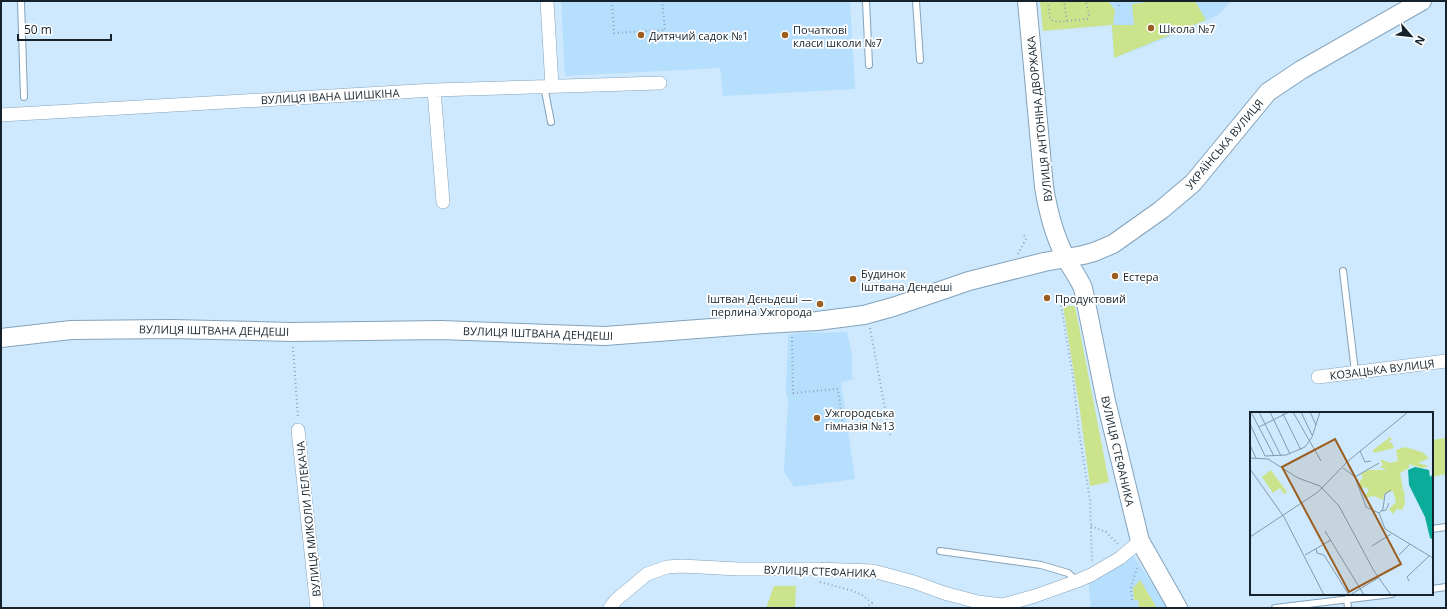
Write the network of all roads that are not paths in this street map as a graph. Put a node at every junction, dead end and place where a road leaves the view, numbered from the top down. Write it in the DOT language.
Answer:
graph roads {
  1 [pos="20,1"];
  2 [pos="547,1"];
  3 [pos="866,1"];
  4 [pos="916,1"];
  5 [pos="1027,1"];
  6 [pos="1422,1"];
  7 [pos="920,60"];
  8 [pos="869,65"];
  9 [pos="660,83"];
  10 [pos="548,86"];
  11 [pos="434,90"];
  12 [pos="24,97"];
  13 [pos="1,115"];
  14 [pos="551,122"];
  15 [pos="443,202"];
  16 [pos="1066,259"];
  17 [pos="1343,271"];
  18 [pos="1,338"];
  19 [pos="1446,361"];
  20 [pos="1355,372"];
  21 [pos="1318,377"];
  22 [pos="298,430"];
  23 [pos="1446,527"];
  24 [pos="1433,529"];
  25 [pos="1134,546"];
  26 [pos="940,551"];
  27 [pos="1078,581"];
  28 [pos="1446,587"];
  29 [pos="1433,589"];
  30 [pos="1378,595"];
  31 [pos="1363,596"];
  32 [pos="1347,599"];
  33 [pos="1002,607"];
  34 [pos="317,608"];
  35 [pos="610,608"];
  36 [pos="1178,608"];
  37 [pos="1275,608"];
  38 [pos="1348,608"];
  1 -- 12 [label="lane"];
  2 -- 10 [label="street"];
  3 -- 8 [label="lane"];
  4 -- 7 [label="lane"];
  5 -- 16 [label="street, ВУЛИЦЯ АНТОНІНА ДВОРЖАКА"];
  6 -- 16 [label="street, УКРАЇНСЬКА ВУЛИЦЯ"];
  9 -- 10 [label="street, ВУЛИЦЯ ІВАНА ШИШКІНА"];
  10 -- 11 [label="street, ВУЛИЦЯ ІВАНА ШИШКІНА"];
  10 -- 14 [label="lane"];
  11 -- 13 [label="street, ВУЛИЦЯ ІВАНА ШИШКІНА"];
  11 -- 15 [label="street"];
  16 -- 18 [label="street, ВУЛИЦЯ ІШТВАНА ДЕНДЕШІ"];
  16 -- 25 [label="street, ВУЛИЦЯ СТЕФАНИКА"];
  17 -- 20 [label="lane"];
  19 -- 20 [label="street, КОЗАЦЬКА ВУЛИЦЯ"];
  20 -- 21 [label="street, КОЗАЦЬКА ВУЛИЦЯ"];
  22 -- 34 [label="street, ВУЛИЦЯ МИКОЛИ ЛЕЛЕКАЧА"];
  23 -- 24 [label="lane"];
  25 -- 27 [label="street, ВУЛИЦЯ СТЕФАНИКА"];
  25 -- 36 [label="street"];
  26 -- 27 [label="lane"];
  27 -- 33 [label="street, ВУЛИЦЯ СТЕФАНИКА"];
  28 -- 29 [label="lane"];
  30 -- 31 [label="lane"];
  31 -- 32 [label="lane"];
  32 -- 37 [label="lane"];
  32 -- 38 [label="lane"];
  33 -- 35 [label="street, ВУЛИЦЯ СТЕФАНИКА"];
}
